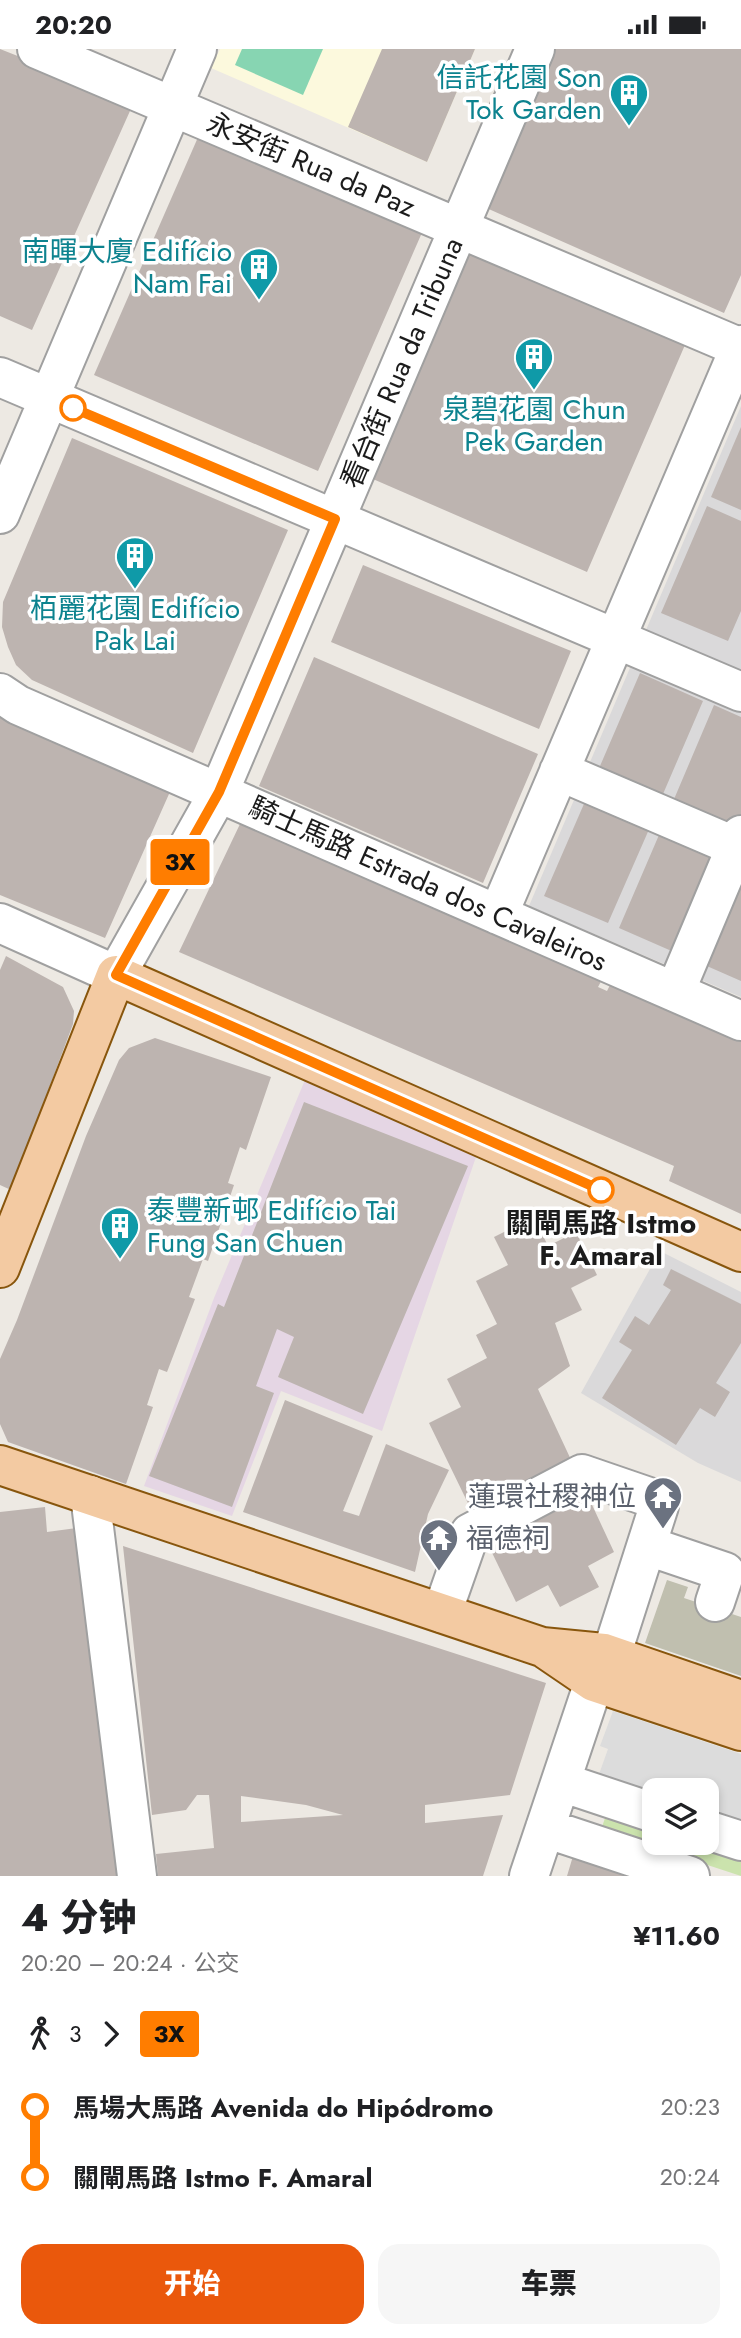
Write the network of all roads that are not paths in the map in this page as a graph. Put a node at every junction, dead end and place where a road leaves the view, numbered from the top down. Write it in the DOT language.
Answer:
graph roads {
  1 [pos="37,49"];
  2 [pos="197,49"];
  3 [pos="535,49"];
  4 [pos="173,107"];
  5 [pos="459,228"];
  6 [pos="741,347"];
  7 [pos="0,377"];
  8 [pos="49,398"];
  9 [pos="0,514"];
  10 [pos="335,519"];
  11 [pos="616,639"];
  12 [pos="741,692"];
  13 [pos="0,693"];
  14 [pos="559,771"];
  15 [pos="219,792"];
  16 [pos="739,844"];
  17 [pos="498,915"];
  18 [pos="0,923"];
  19 [pos="116,975"];
  20 [pos="674,992"];
  21 [pos="741,1021"];
  22 [pos="11,1207"];
  23 [pos="741,1252"];
  24 [pos="0,1268"];
  25 [pos="0,1465"];
  26 [pos="90,1495"];
  27 [pos="648,1546"];
  28 [pos="715,1602"];
  29 [pos="443,1613"];
  30 [pos="603,1669"];
  31 [pos="741,1700"];
  32 [pos="741,1731"];
  33 [pos="561,1781"];
  34 [pos="642,1808"];
  35 [pos="545,1828"];
  36 [pos="719,1834"];
  37 [pos="741,1842"];
  38 [pos="137,1876"];
  39 [pos="529,1876"];
  40 [pos="690,1876"];
  1 -- 4 [label="street, 永安街 Rua da Paz"];
  2 -- 4 [label="street"];
  3 -- 5 [label="street, 看台街 Rua da Tribuna"];
  4 -- 5 [label="street, 永安街 Rua da Paz"];
  4 -- 8 [label="street"];
  5 -- 6 [label="street, 永安街 Rua da Paz"];
  5 -- 10 [label="street, 看台街 Rua da Tribuna"];
  6 -- 11 [label="street"];
  7 -- 8 [label="street"];
  8 -- 9 [label="street"];
  8 -- 10 [label="street"];
  10 -- 11 [label="street"];
  10 -- 15 [label="street, 看台街 Rua da Tribuna"];
  11 -- 12 [label="street"];
  11 -- 14 [label="street"];
  13 -- 15 [label="street, 騎士馬路 Estrada dos Cavaleiros"];
  14 -- 16 [label="street"];
  14 -- 17 [label="street"];
  15 -- 17 [label="street, 騎士馬路 Estrada dos Cavaleiros"];
  15 -- 19 [label="street, 看台街 Rua da Tribuna"];
  16 -- 20 [label="street"];
  17 -- 20 [label="street, 騎士馬路 Estrada dos Cavaleiros"];
  18 -- 19 [label="street"];
  19 -- 22 [label="main road"];
  19 -- 23 [label="main road"];
  20 -- 21 [label="street, 騎士馬路 Estrada dos Cavaleiros"];
  22 -- 24 [label="main road"];
  25 -- 26 [label="main road"];
  26 -- 29 [label="main road"];
  26 -- 38 [label="street"];
  27 -- 28 [label="street"];
  27 -- 29 [label="street"];
  27 -- 30 [label="street"];
  29 -- 30 [label="main road"];
  30 -- 31 [label="main road"];
  30 -- 32 [label="main road"];
  30 -- 33 [label="street"];
  33 -- 34 [label="street"];
  33 -- 35 [label="street"];
  35 -- 39 [label="street"];
  35 -- 40 [label="street"];
  36 -- 37 [label="street"];
}
